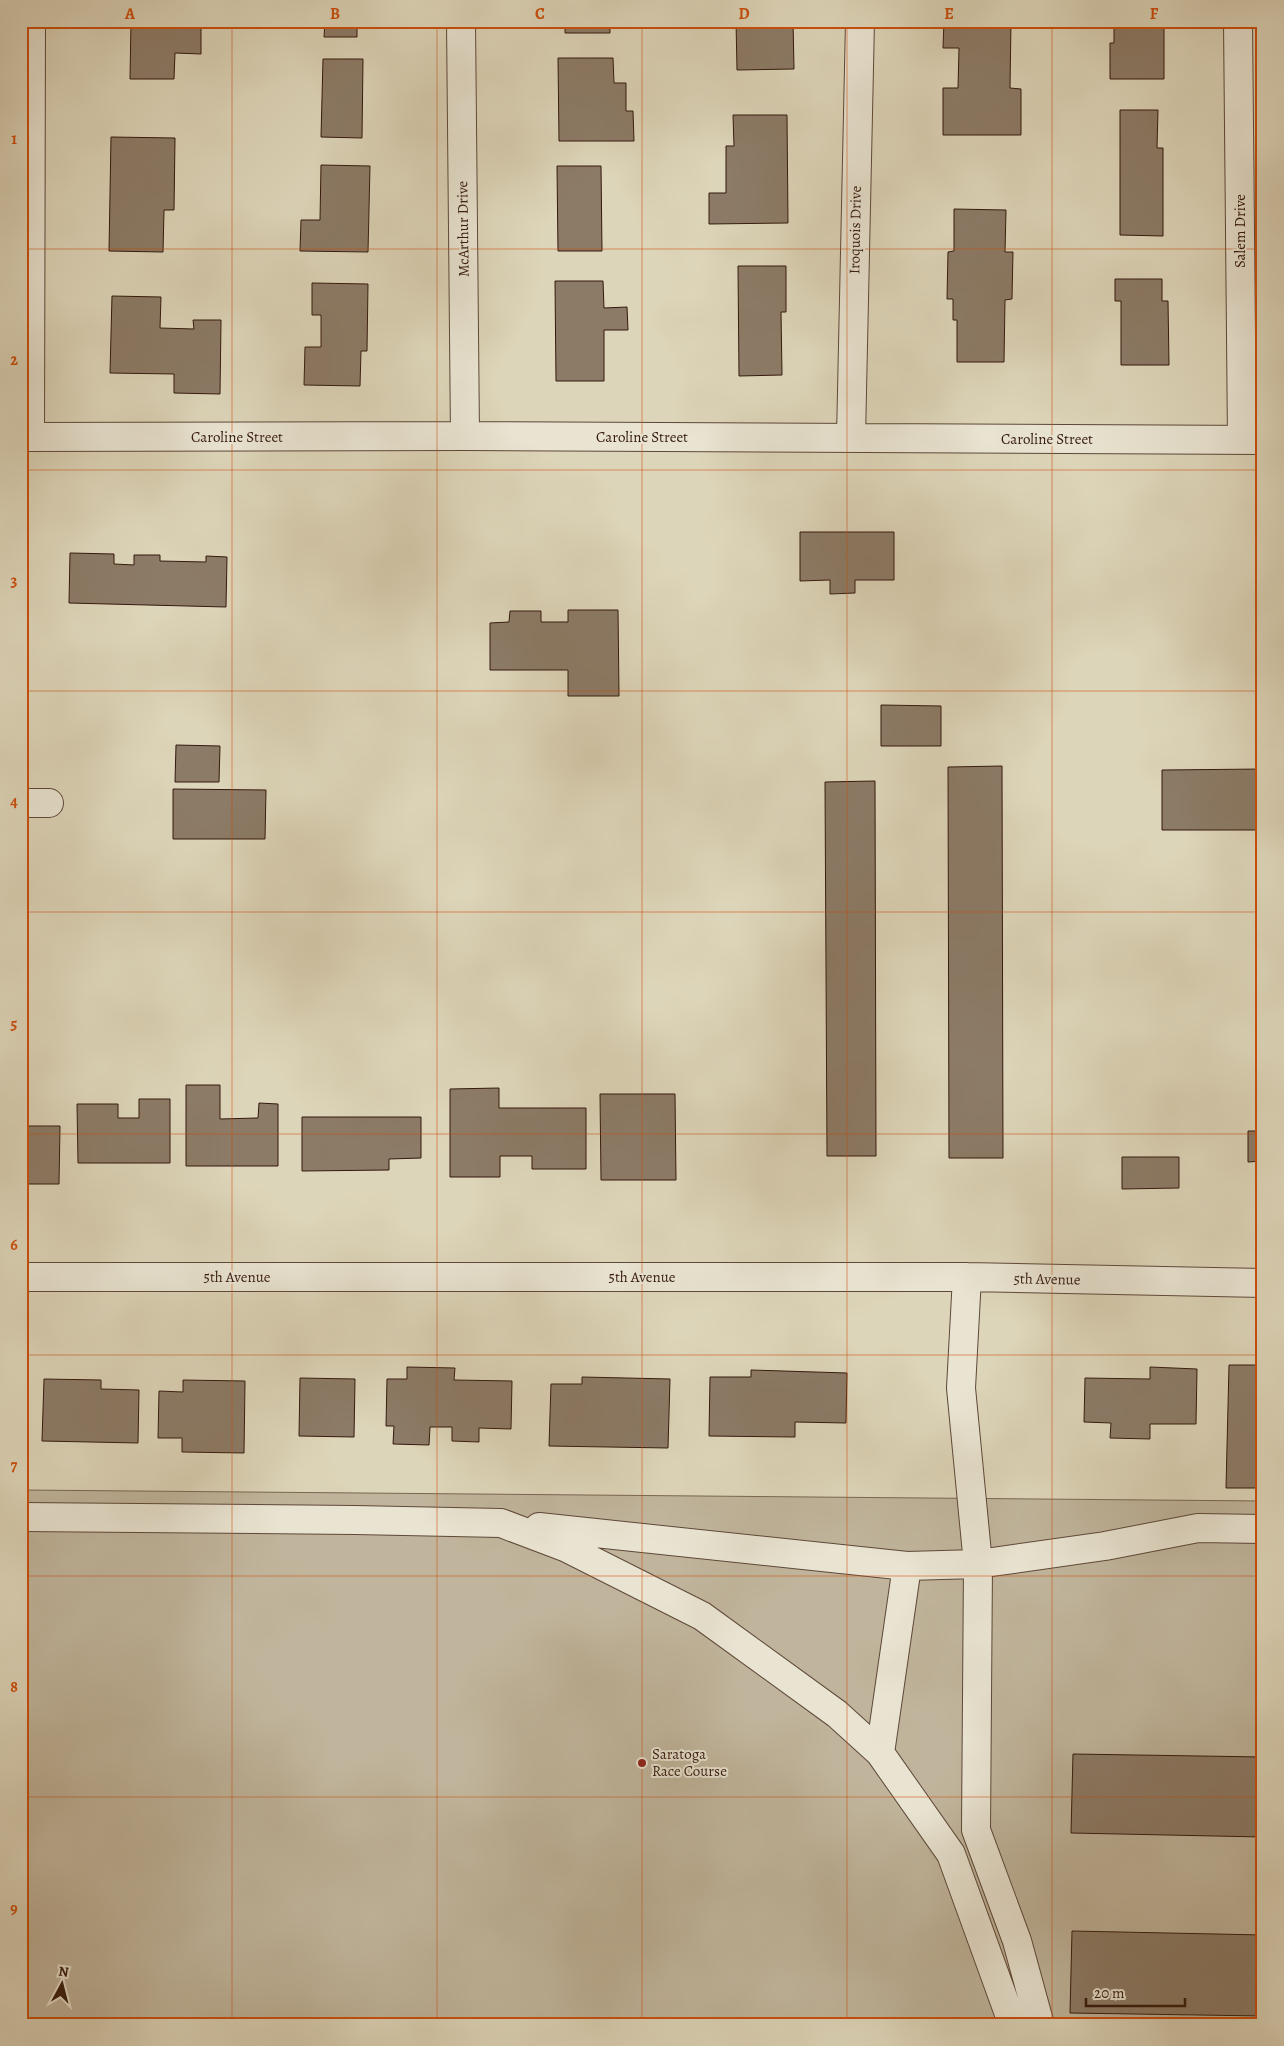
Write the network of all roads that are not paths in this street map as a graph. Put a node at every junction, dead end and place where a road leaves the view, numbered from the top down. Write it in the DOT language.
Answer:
graph roads {
  1 [pos="31,21"];
  2 [pos="461,21"];
  3 [pos="860,21"];
  4 [pos="1238,21"];
  5 [pos="465,436"];
  6 [pos="26,437"];
  7 [pos="851,438"];
  8 [pos="1252,440"];
  9 [pos="21,803"];
  10 [pos="49,803"];
  11 [pos="21,1276"];
  12 [pos="967,1277"];
  13 [pos="1263,1283"];
  14 [pos="21,1517"];
  15 [pos="501,1523"];
  16 [pos="1263,1529"];
  17 [pos="978,1564"];
  18 [pos="907,1566"];
  19 [pos="880,1753"];
  20 [pos="1013,2025"];
  21 [pos="1040,2025"];
  1 -- 6 [label="street"];
  2 -- 5 [label="street, McArthur Drive"];
  3 -- 7 [label="street, Iroquois Drive"];
  4 -- 8 [label="street, Salem Drive"];
  5 -- 6 [label="street, Caroline Street"];
  5 -- 7 [label="street, Caroline Street"];
  7 -- 8 [label="street, Caroline Street"];
  9 -- 10 [label="street"];
  11 -- 12 [label="street, 5th Avenue"];
  12 -- 13 [label="street, 5th Avenue"];
  12 -- 17 [label="street"];
  14 -- 15 [label="street"];
  15 -- 18 [label="street"];
  15 -- 19 [label="street"];
  16 -- 17 [label="street"];
  17 -- 18 [label="street"];
  17 -- 21 [label="street"];
  18 -- 19 [label="street"];
  19 -- 20 [label="street"];
}
